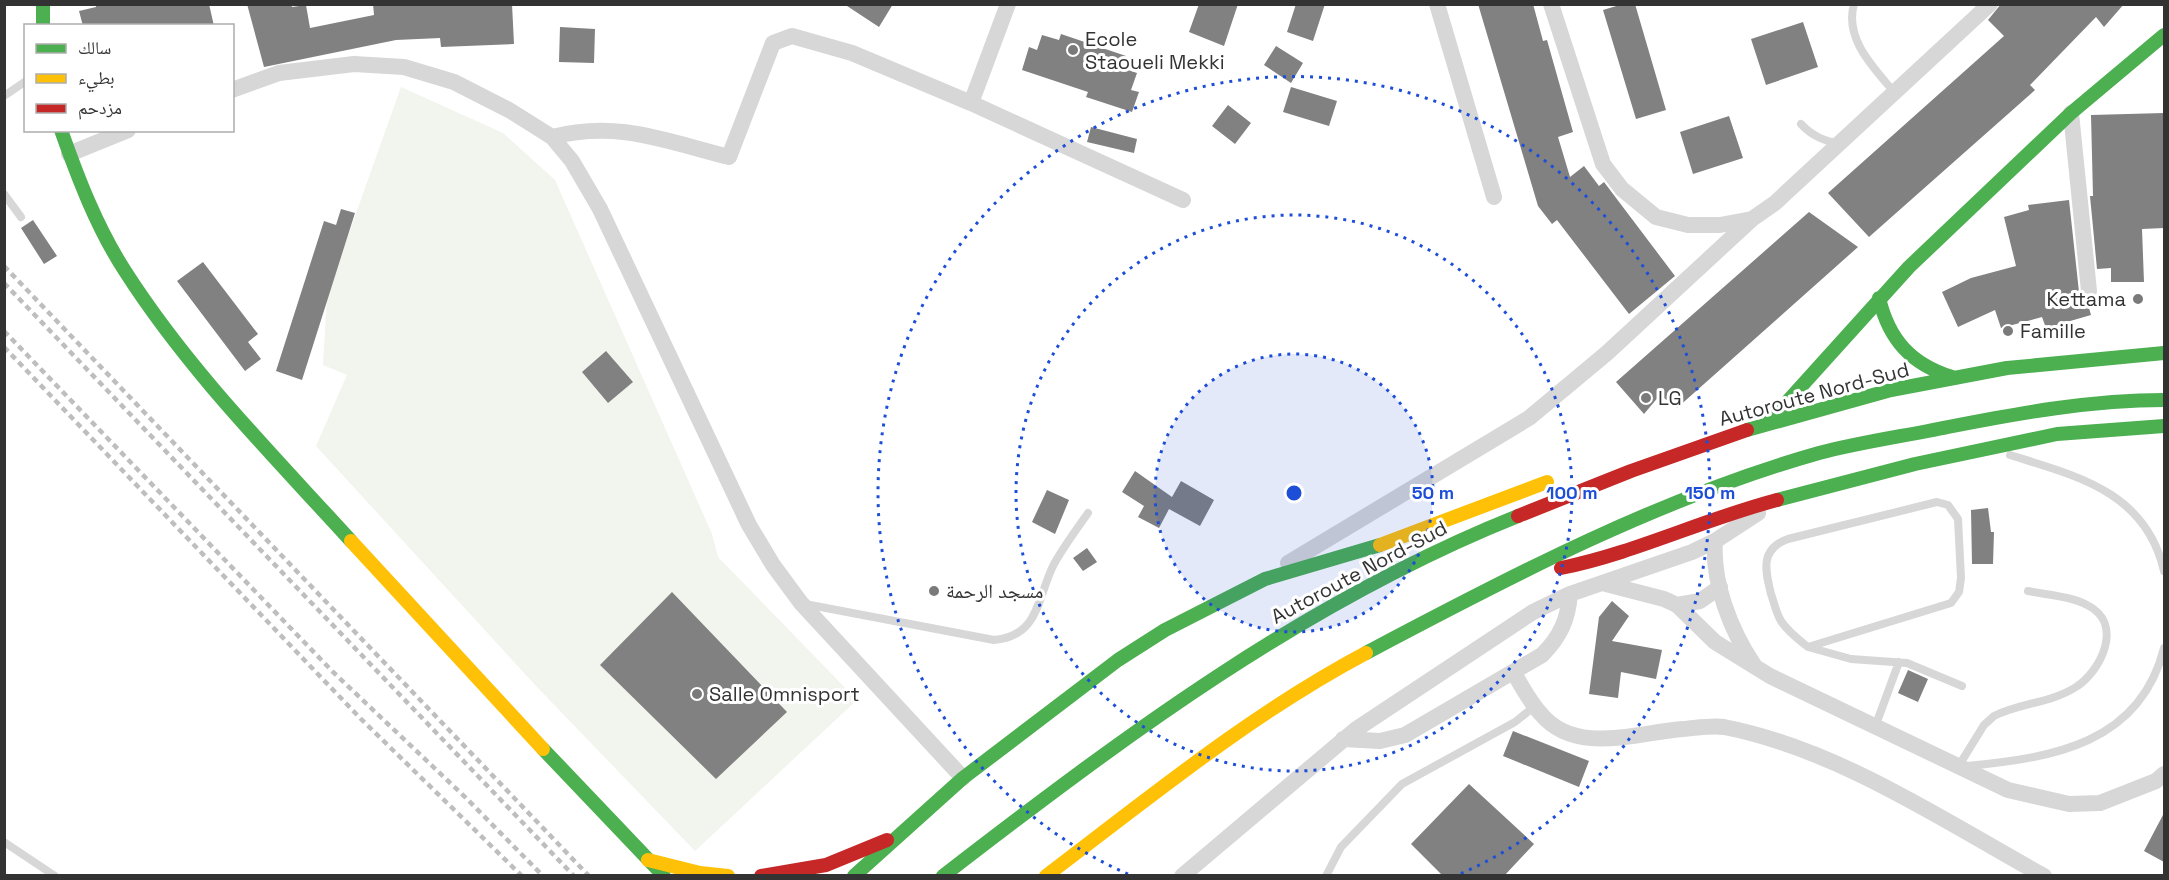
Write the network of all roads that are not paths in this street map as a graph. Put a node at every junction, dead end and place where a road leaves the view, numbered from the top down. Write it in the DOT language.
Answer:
graph roads {
  1 [pos="43,4"];
  2 [pos="1008,4"];
  3 [pos="1437,4"];
  4 [pos="1551,4"];
  5 [pos="1854,4"];
  6 [pos="1990,4"];
  7 [pos="44,24"];
  8 [pos="2164,35"];
  9 [pos="24,82"];
  10 [pos="234,89"];
  11 [pos="1894,92"];
  12 [pos="4,96"];
  13 [pos="970,103"];
  14 [pos="2071,113"];
  15 [pos="1801,124"];
  16 [pos="62,132"];
  17 [pos="123,132"];
  18 [pos="552,137"];
  19 [pos="1839,144"];
  20 [pos="69,154"];
  21 [pos="4,194"];
  22 [pos="1494,197"];
  23 [pos="1183,200"];
  24 [pos="21,217"];
  25 [pos="1752,219"];
  26 [pos="2089,291"];
  27 [pos="1879,298"];
  28 [pos="2164,353"];
  29 [pos="1952,377"];
  30 [pos="2164,400"];
  31 [pos="2053,409"];
  32 [pos="1769,422"];
  33 [pos="2164,426"];
  34 [pos="2057,434"];
  35 [pos="1989,448"];
  36 [pos="1631,471"];
  37 [pos="1589,472"];
  38 [pos="1559,478"];
  39 [pos="1776,500"];
  40 [pos="1088,513"];
  41 [pos="1715,541"];
  42 [pos="1531,569"];
  43 [pos="2164,571"];
  44 [pos="1265,579"];
  45 [pos="1605,583"];
  46 [pos="1720,587"];
  47 [pos="2028,591"];
  48 [pos="1570,594"];
  49 [pos="801,603"];
  50 [pos="1677,605"];
  51 [pos="1808,647"];
  52 [pos="2164,648"];
  53 [pos="1899,662"];
  54 [pos="1757,669"];
  55 [pos="1514,673"];
  56 [pos="1962,686"];
  57 [pos="1535,706"];
  58 [pos="1875,728"];
  59 [pos="1343,739"];
  60 [pos="1958,767"];
  61 [pos="2164,774"];
  62 [pos="963,778"];
  63 [pos="901,833"];
  64 [pos="4,842"];
  65 [pos="648,860"];
  66 [pos="55,876"];
  67 [pos="664,876"];
  68 [pos="728,876"];
  69 [pos="761,876"];
  70 [pos="854,876"];
  71 [pos="943,876"];
  72 [pos="1046,876"];
  73 [pos="1182,876"];
  74 [pos="1326,876"];
  75 [pos="2044,876"];
  1 -- 7 [label="main road"];
  2 -- 13 [label="street"];
  3 -- 22 [label="street"];
  4 -- 25 [label="street"];
  5 -- 11 [label="lane"];
  6 -- 11 [label="street"];
  8 -- 14 [label="main road"];
  9 -- 12 [label="lane"];
  10 -- 18 [label="street"];
  11 -- 19 [label="street"];
  13 -- 18 [label="street"];
  13 -- 23 [label="street"];
  14 -- 26 [label="street"];
  14 -- 27 [label="main road"];
  15 -- 19 [label="lane"];
  16 -- 20 [label="main road"];
  17 -- 20 [label="street"];
  18 -- 49 [label="street"];
  19 -- 25 [label="street"];
  20 -- 65 [label="main road"];
  21 -- 24 [label="lane"];
  25 -- 44 [label="street"];
  27 -- 29 [label="main road"];
  27 -- 32 [label="main road"];
  28 -- 29 [label="main road, Autoroute Nord-Sud"];
  29 -- 32 [label="main road, Autoroute Nord-Sud"];
  30 -- 31 [label="main road"];
  31 -- 34 [label="main road"];
  31 -- 42 [label="main road"];
  32 -- 36 [label="main road, Autoroute Nord-Sud"];
  33 -- 34 [label="main road"];
  34 -- 35 [label="main road"];
  35 -- 39 [label="main road"];
  35 -- 43 [label="lane"];
  36 -- 37 [label="main road"];
  36 -- 71 [label="main road, Autoroute Nord-Sud"];
  38 -- 44 [label="main road"];
  39 -- 41 [label="street"];
  39 -- 42 [label="main road"];
  40 -- 49 [label="lane"];
  41 -- 45 [label="street"];
  41 -- 46 [label="street"];
  42 -- 72 [label="main road"];
  44 -- 62 [label="main road"];
  45 -- 48 [label="street"];
  45 -- 50 [label="street"];
  46 -- 50 [label="street"];
  46 -- 54 [label="street"];
  47 -- 60 [label="lane"];
  48 -- 55 [label="street"];
  48 -- 59 [label="street"];
  49 -- 62 [label="street"];
  50 -- 54 [label="street"];
  51 -- 51 [label="lane"];
  51 -- 53 [label="lane"];
  52 -- 60 [label="lane"];
  53 -- 56 [label="lane"];
  53 -- 58 [label="lane"];
  54 -- 58 [label="street"];
  55 -- 57 [label="street"];
  55 -- 59 [label="street"];
  57 -- 74 [label="lane"];
  57 -- 75 [label="street"];
  58 -- 60 [label="street"];
  59 -- 73 [label="street"];
  60 -- 61 [label="street"];
  62 -- 63 [label="main road"];
  63 -- 69 [label="main road"];
  63 -- 70 [label="main road"];
  64 -- 66 [label="lane"];
  65 -- 67 [label="main road"];
  65 -- 68 [label="main road"];
}
